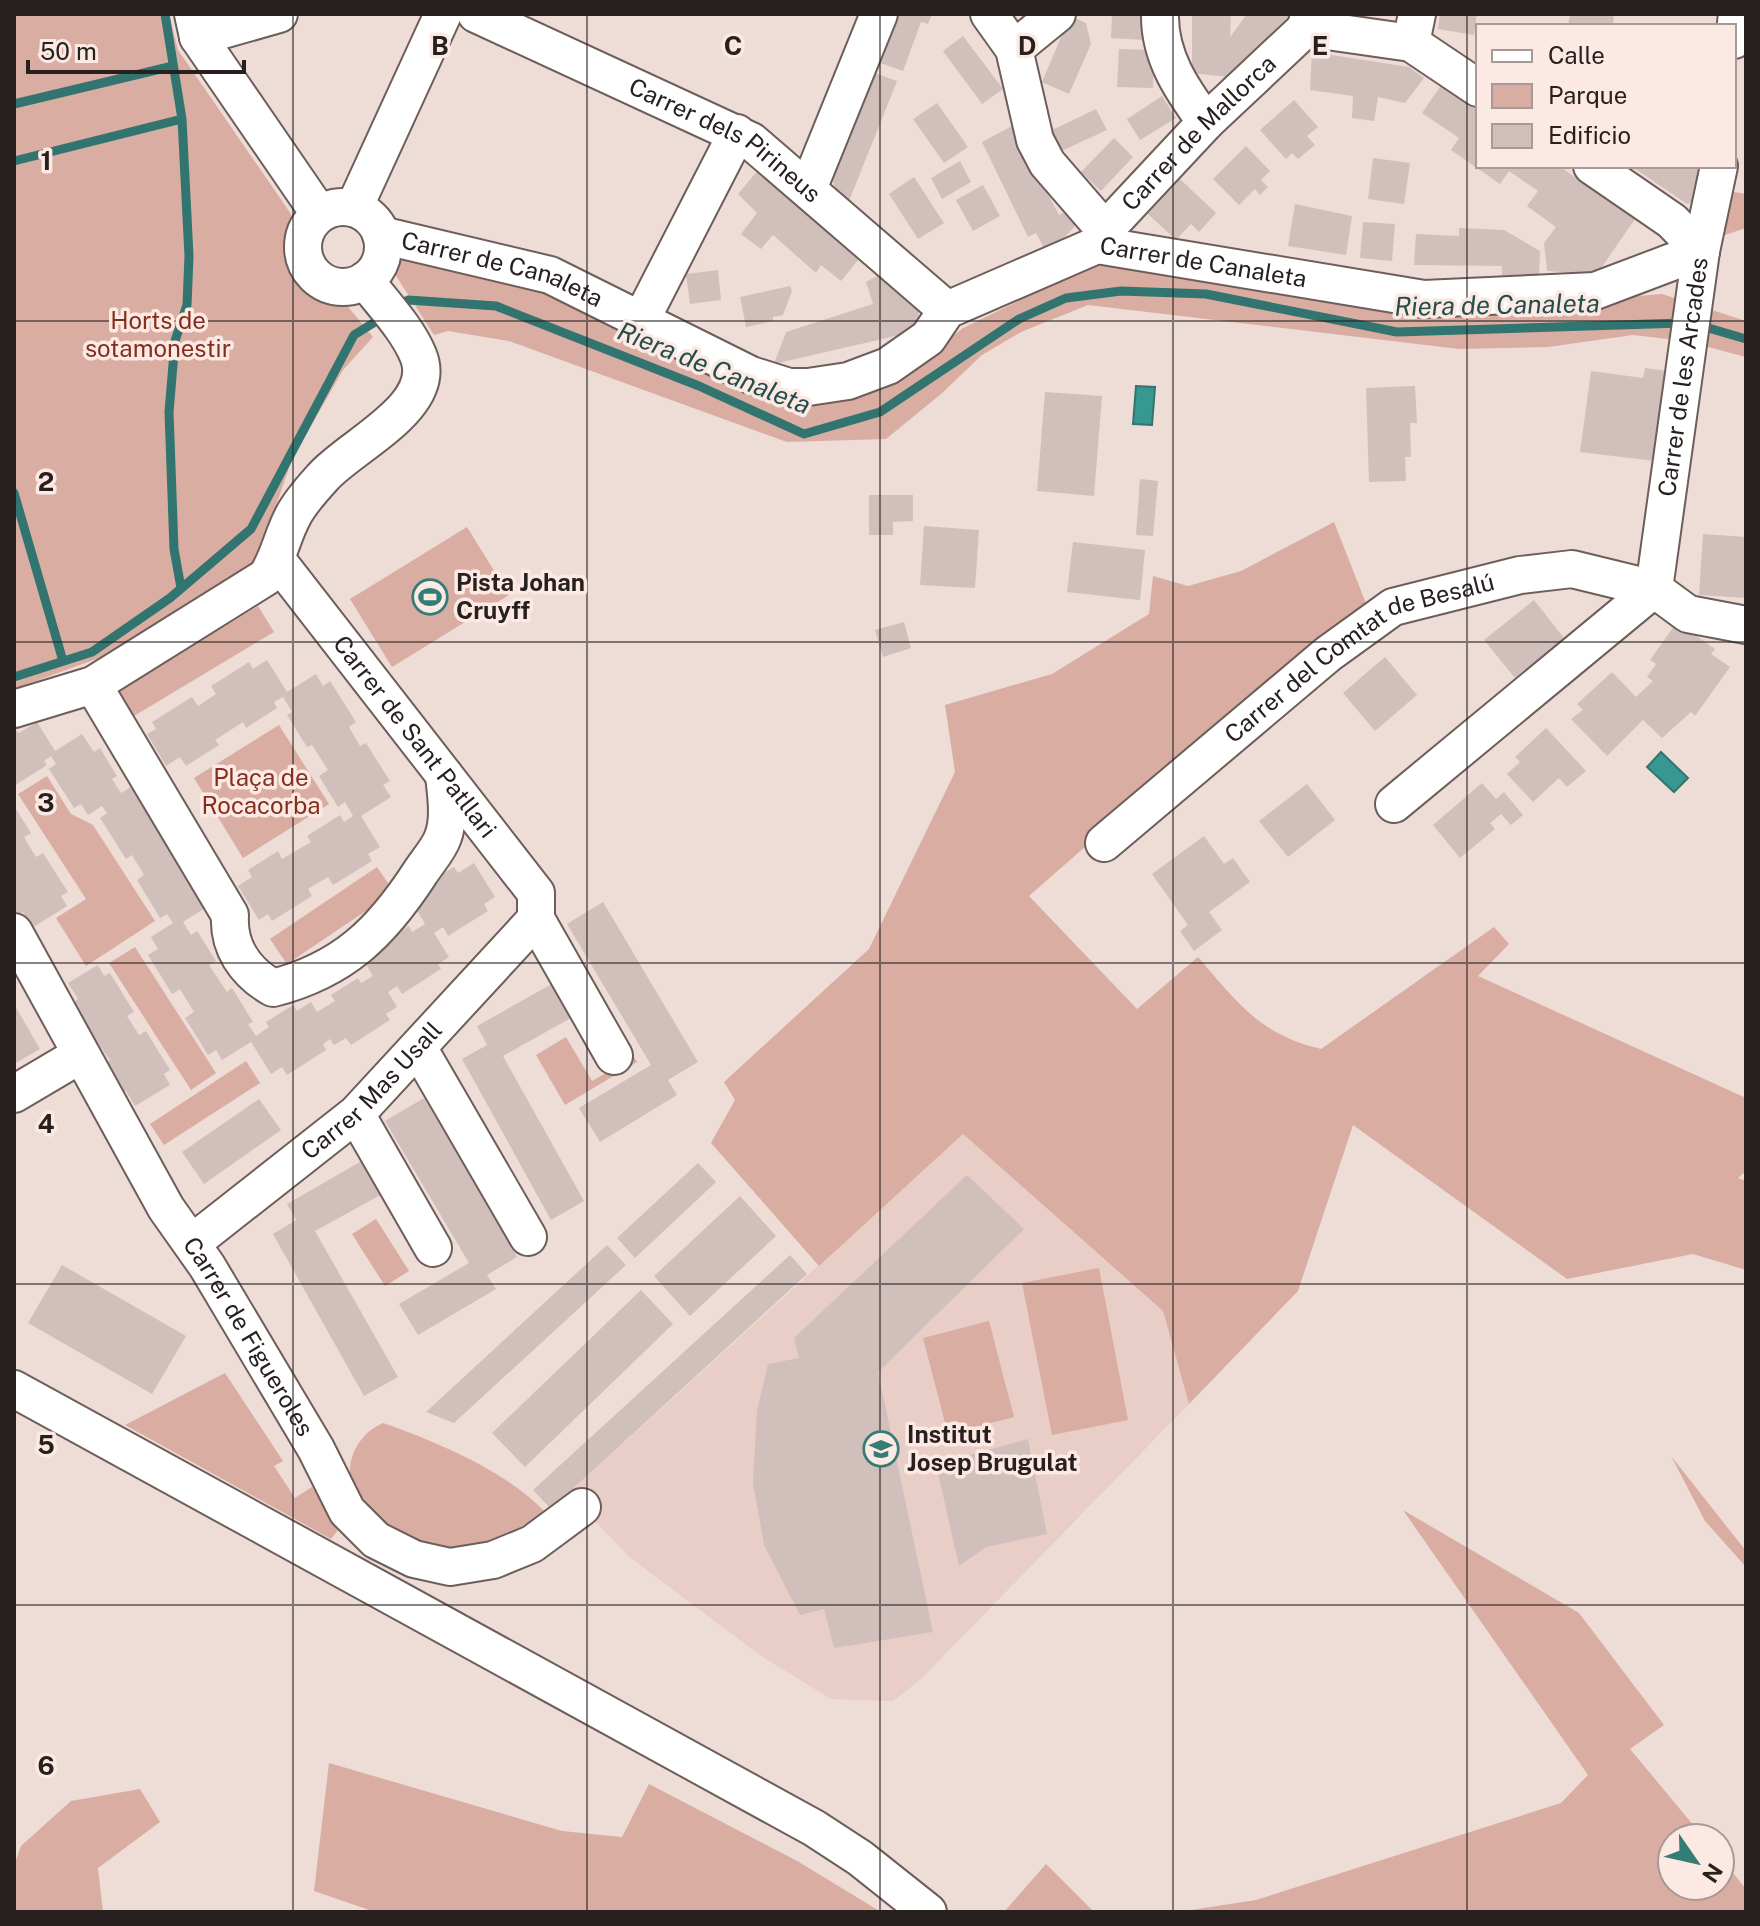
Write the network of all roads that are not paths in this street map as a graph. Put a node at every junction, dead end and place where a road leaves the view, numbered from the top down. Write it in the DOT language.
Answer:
graph roads {
  1 [pos="279,14"];
  2 [pos="443,14"];
  3 [pos="476,14"];
  4 [pos="879,14"];
  5 [pos="989,14"];
  6 [pos="1057,14"];
  7 [pos="1160,14"];
  8 [pos="1308,21"];
  9 [pos="196,25"];
  10 [pos="1414,28"];
  11 [pos="1014,49"];
  12 [pos="1476,86"];
  13 [pos="1206,122"];
  14 [pos="737,133"];
  15 [pos="1595,168"];
  16 [pos="1719,168"];
  17 [pos="808,189"];
  18 [pos="326,212"];
  19 [pos="381,235"];
  20 [pos="1101,237"];
  21 [pos="1701,251"];
  22 [pos="365,280"];
  23 [pos="947,310"];
  24 [pos="640,322"];
  25 [pos="277,560"];
  26 [pos="1654,589"];
  27 [pos="1746,625"];
  28 [pos="93,685"];
  29 [pos="14,709"];
  30 [pos="444,775"];
  31 [pos="1394,804"];
  32 [pos="1104,843"];
  33 [pos="536,919"];
  34 [pos="17,943"];
  35 [pos="419,1049"];
  36 [pos="80,1055"];
  37 [pos="614,1056"];
  38 [pos="14,1094"];
  39 [pos="356,1114"];
  40 [pos="528,1237"];
  41 [pos="192,1243"];
  42 [pos="433,1248"];
  43 [pos="14,1389"];
  44 [pos="582,1507"];
  45 [pos="928,1912"];
  1 -- 9 [label="street"];
  2 -- 18 [label="street"];
  3 -- 14 [label="street, Carrer dels Pirineus"];
  4 -- 17 [label="street"];
  5 -- 11 [label="street"];
  6 -- 11 [label="street"];
  7 -- 13 [label="street"];
  8 -- 10 [label="street"];
  8 -- 13 [label="street, Carrer de Mallorca"];
  9 -- 18 [label="street"];
  10 -- 12 [label="street"];
  11 -- 20 [label="street"];
  13 -- 20 [label="street, Carrer de Mallorca"];
  14 -- 17 [label="street, Carrer dels Pirineus"];
  14 -- 24 [label="street"];
  15 -- 21 [label="street"];
  16 -- 21 [label="street, Carrer de les Arcades"];
  17 -- 23 [label="street, Carrer dels Pirineus"];
  18 -- 19 [label="street"];
  18 -- 22 [label="street"];
  19 -- 22 [label="street"];
  19 -- 24 [label="street, Carrer de Canaleta"];
  20 -- 21 [label="street, Carrer de Canaleta"];
  20 -- 23 [label="street, Carrer de Canaleta"];
  21 -- 26 [label="street, Carrer de les Arcades"];
  22 -- 25 [label="street"];
  23 -- 24 [label="street, Carrer de Canaleta"];
  25 -- 28 [label="street"];
  25 -- 30 [label="street, Carrer de Sant Patllari"];
  26 -- 27 [label="street"];
  26 -- 31 [label="street"];
  26 -- 32 [label="street, Carrer del Comtat de Besalú"];
  28 -- 29 [label="street"];
  28 -- 30 [label="street"];
  30 -- 33 [label="street, Carrer de Sant Patllari"];
  33 -- 35 [label="street, Carrer Mas Usall"];
  33 -- 37 [label="street, Carrer de Sant Patllari"];
  34 -- 36 [label="street, Carrer de Figueroles"];
  35 -- 39 [label="street, Carrer Mas Usall"];
  35 -- 40 [label="street"];
  36 -- 38 [label="street"];
  36 -- 41 [label="street, Carrer de Figueroles"];
  39 -- 41 [label="street, Carrer Mas Usall"];
  39 -- 42 [label="street"];
  41 -- 44 [label="street, Carrer de Figueroles"];
  43 -- 45 [label="street"];
}
